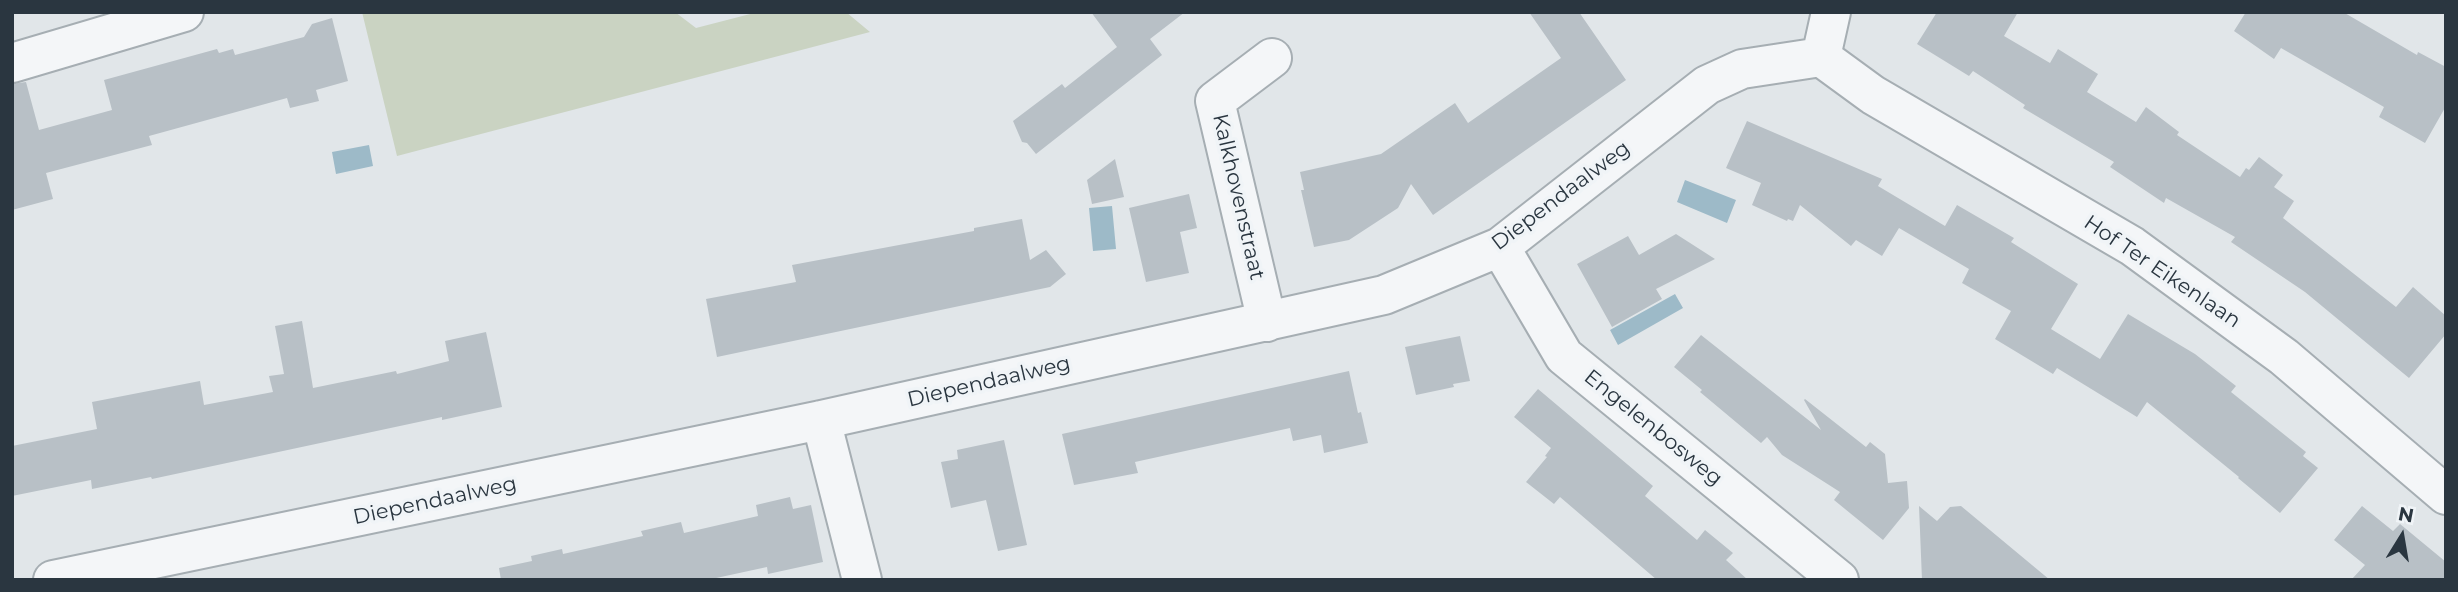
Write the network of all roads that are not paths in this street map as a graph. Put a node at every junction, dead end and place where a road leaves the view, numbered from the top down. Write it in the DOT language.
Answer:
graph roads {
  1 [pos="184,12"];
  2 [pos="1831,12"];
  3 [pos="1821,57"];
  4 [pos="1272,58"];
  5 [pos="12,63"];
  6 [pos="1500,247"];
  7 [pos="1267,322"];
  8 [pos="821,420"];
  9 [pos="2446,495"];
  10 [pos="53,580"];
  11 [pos="862,580"];
  12 [pos="1839,580"];
  1 -- 5 [label="street"];
  2 -- 3 [label="street"];
  3 -- 6 [label="street, Diependaalweg"];
  3 -- 9 [label="street, Hof Ter Eikenlaan"];
  4 -- 7 [label="street, Kalkhovenstraat"];
  6 -- 7 [label="street, Diependaalweg"];
  6 -- 12 [label="street, Engelenbosweg"];
  7 -- 8 [label="street, Diependaalweg"];
  8 -- 10 [label="street, Diependaalweg"];
  8 -- 11 [label="street"];
}
